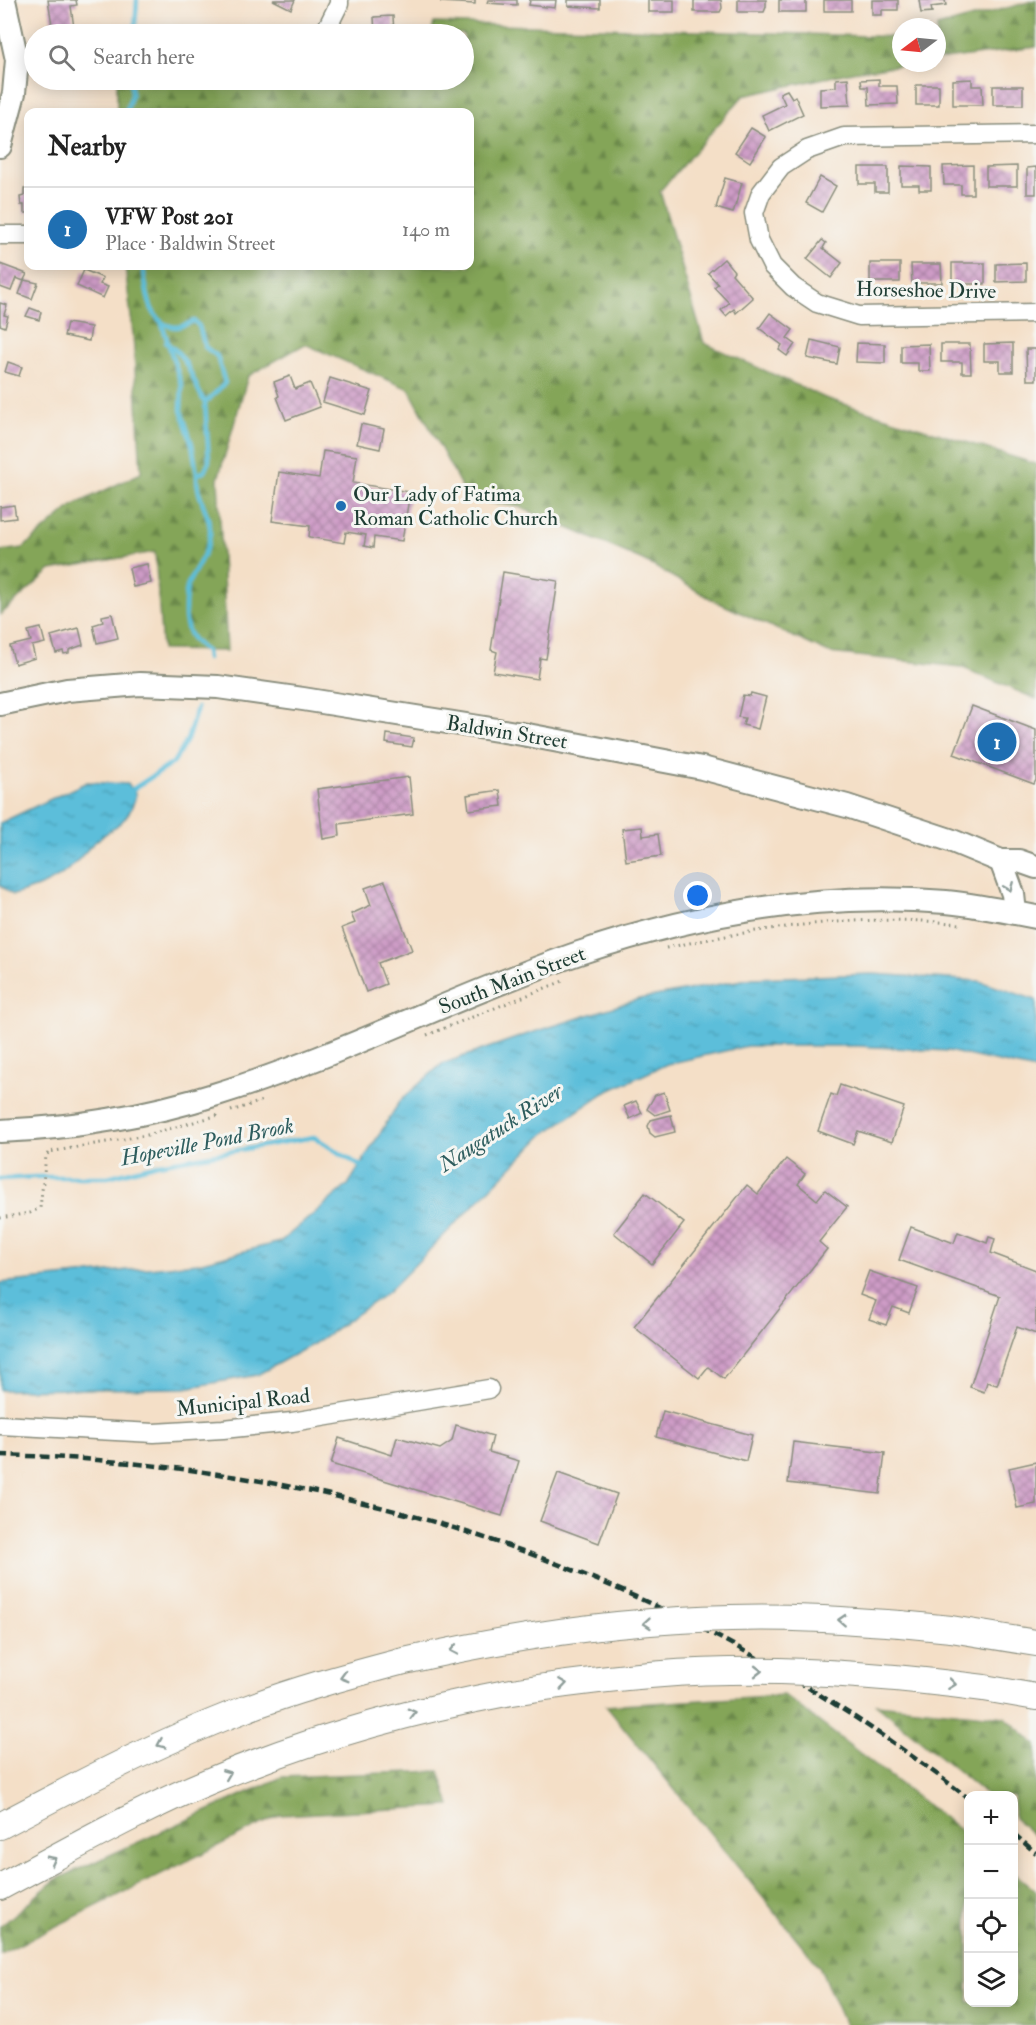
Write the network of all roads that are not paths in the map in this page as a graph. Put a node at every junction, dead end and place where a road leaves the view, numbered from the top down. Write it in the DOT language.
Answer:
graph roads {
  1 [pos="4,0"];
  2 [pos="339,0"];
  3 [pos="329,24"];
  4 [pos="24,54"];
  5 [pos="24,65"];
  6 [pos="1036,134"];
  7 [pos="0,146"];
  8 [pos="0,235"];
  9 [pos="24,235"];
  10 [pos="1036,313"];
  11 [pos="0,704"];
  12 [pos="1001,861"];
  13 [pos="1036,867"];
  14 [pos="1026,915"];
  15 [pos="0,1131"];
  16 [pos="489,1389"];
  17 [pos="0,1425"];
  18 [pos="1036,1643"];
  19 [pos="1036,1697"];
  20 [pos="0,1826"];
  21 [pos="0,1887"];
  1 -- 4 [label="main road"];
  2 -- 3 [label="street"];
  5 -- 7 [label="main road"];
  6 -- 10 [label="street, Horseshoe Drive"];
  8 -- 9 [label="street"];
  11 -- 12 [label="main road, Baldwin Street"];
  12 -- 13 [label="main road, Baldwin Street"];
  12 -- 14 [label="main road, one-way"];
  14 -- 15 [label="main road, South Main Street"];
  16 -- 17 [label="street, Municipal Road"];
  18 -- 20 [label="highway, one-way, bridge"];
  21 -- 19 [label="highway, one-way, bridge"];
}
